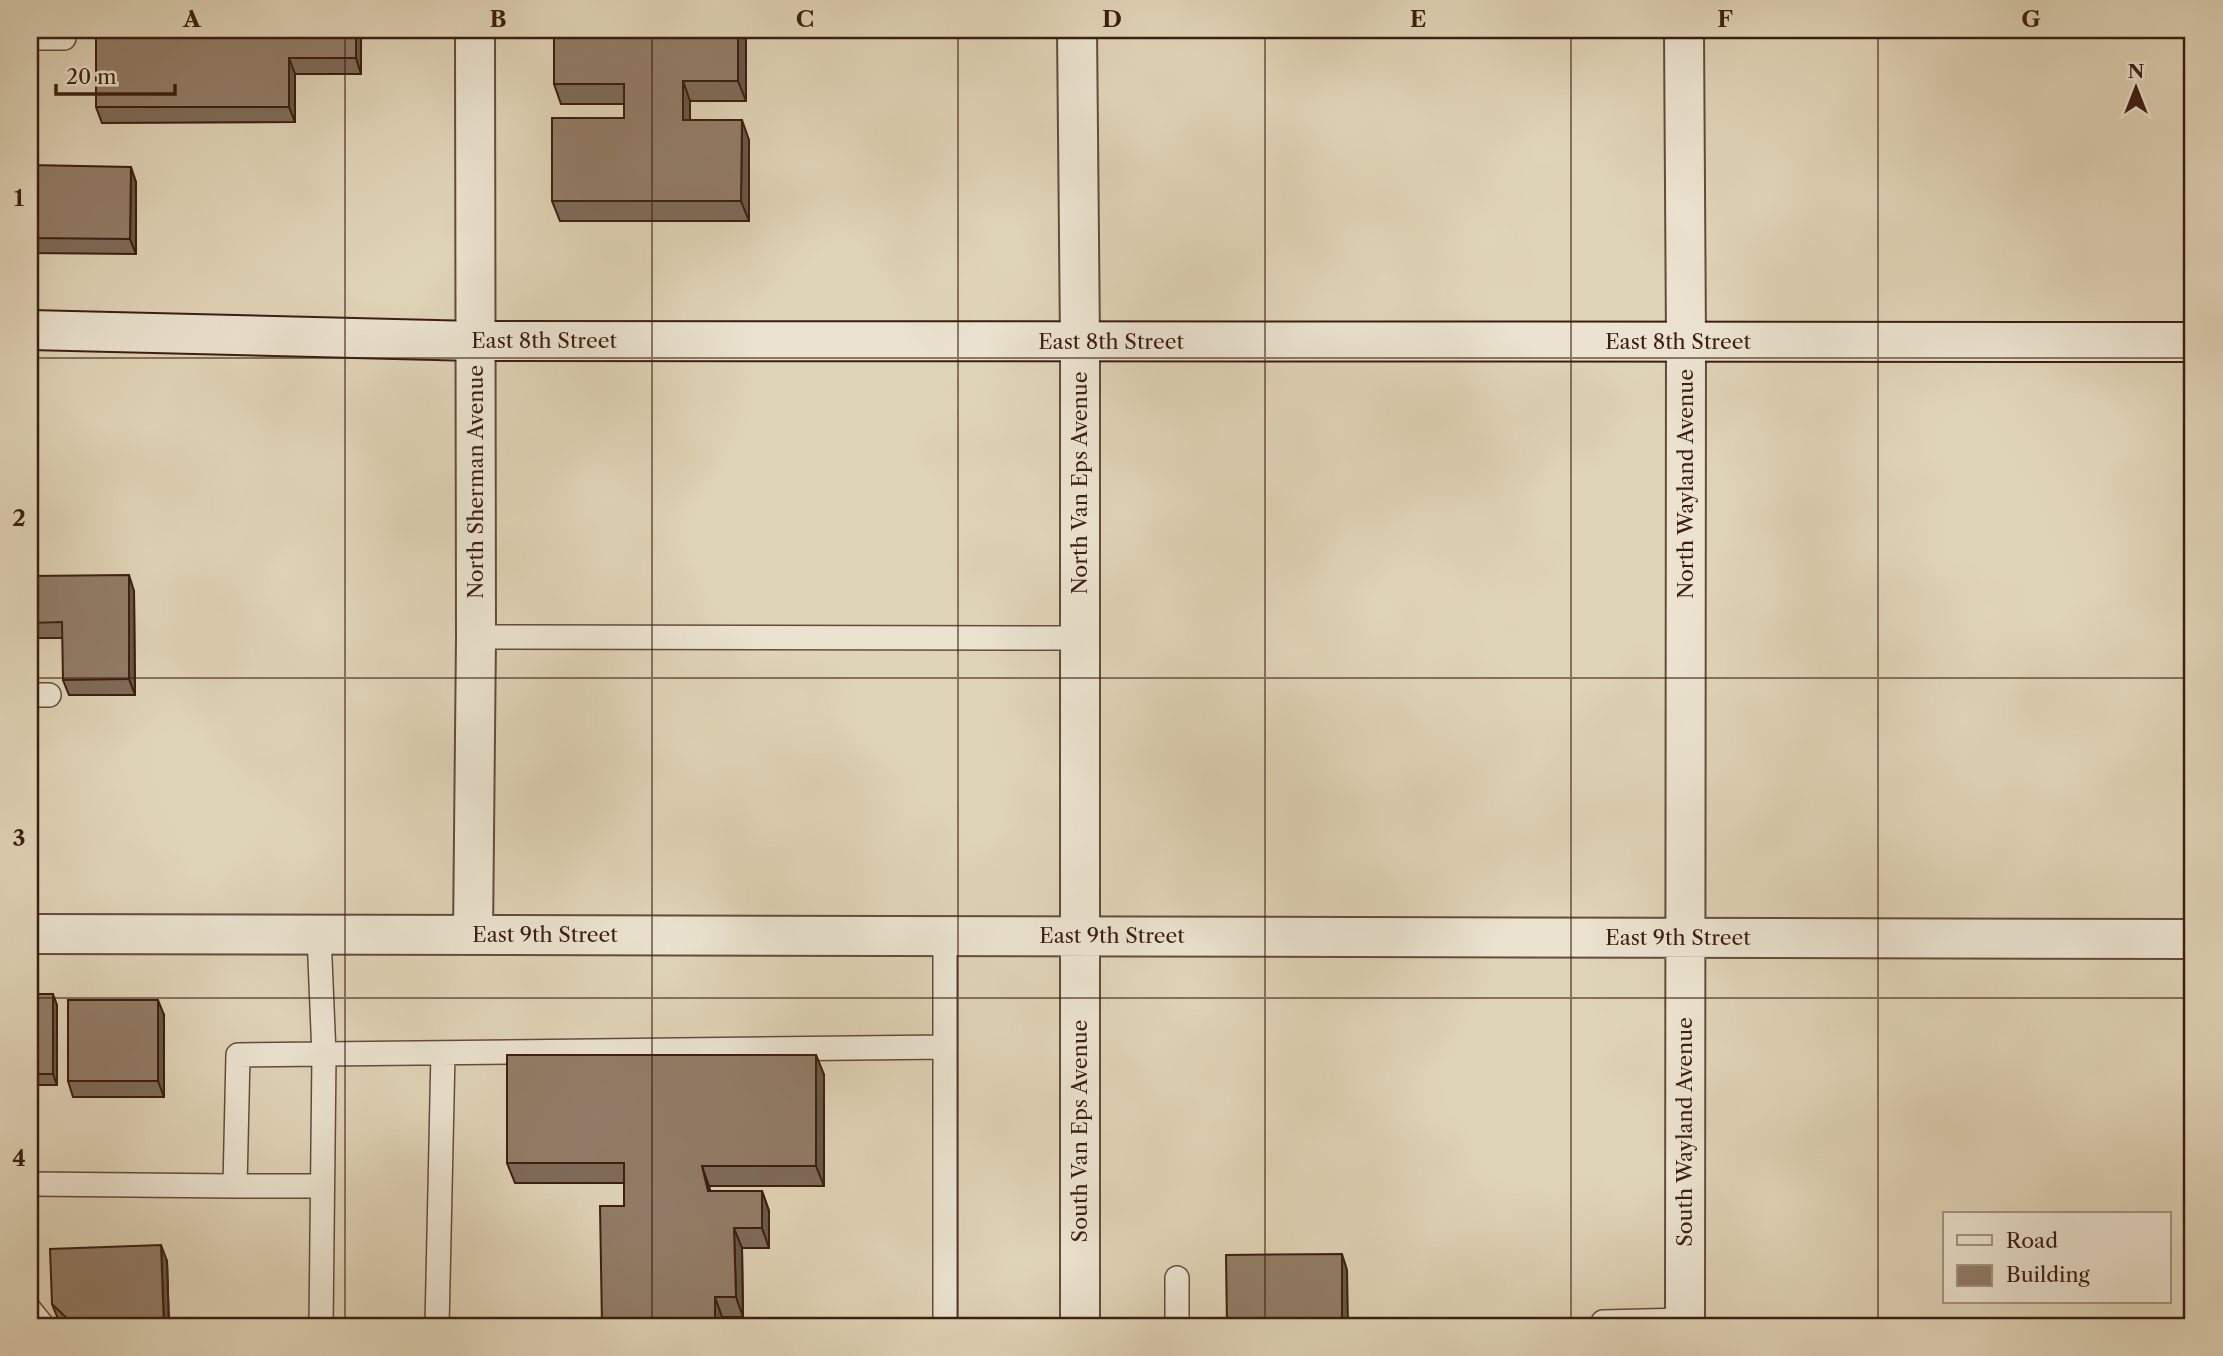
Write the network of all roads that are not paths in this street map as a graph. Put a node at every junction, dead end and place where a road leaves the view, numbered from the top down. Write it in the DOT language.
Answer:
graph roads {
  1 [pos="64,30"];
  2 [pos="475,30"];
  3 [pos="1077,30"];
  4 [pos="1684,30"];
  5 [pos="30,38"];
  6 [pos="30,330"];
  7 [pos="475,341"];
  8 [pos="1080,342"];
  9 [pos="1686,342"];
  10 [pos="2193,342"];
  11 [pos="476,638"];
  12 [pos="1080,638"];
  13 [pos="30,934"];
  14 [pos="319,935"];
  15 [pos="473,935"];
  16 [pos="944,936"];
  17 [pos="1080,936"];
  18 [pos="1684,937"];
  19 [pos="2193,939"];
  20 [pos="944,1047"];
  21 [pos="443,1053"];
  22 [pos="324,1055"];
  23 [pos="30,1185"];
  24 [pos="235,1186"];
  25 [pos="322,1186"];
  26 [pos="1177,1278"];
  27 [pos="30,1310"];
  28 [pos="1685,1323"];
  29 [pos="43,1326"];
  30 [pos="321,1326"];
  31 [pos="437,1326"];
  32 [pos="944,1326"];
  33 [pos="1080,1326"];
  34 [pos="1177,1326"];
  35 [pos="1603,1326"];
  1 -- 5 [label="lane"];
  2 -- 7 [label="street, North Sherman Avenue"];
  3 -- 8 [label="street, North Van Eps Avenue"];
  4 -- 9 [label="street, North Wayland Avenue"];
  6 -- 7 [label="street, East 8th Street"];
  7 -- 8 [label="street, East 8th Street"];
  7 -- 11 [label="street, North Sherman Avenue"];
  8 -- 9 [label="street, East 8th Street"];
  8 -- 12 [label="street, North Van Eps Avenue"];
  9 -- 10 [label="street, East 8th Street"];
  9 -- 18 [label="street, North Wayland Avenue"];
  11 -- 12 [label="lane"];
  11 -- 15 [label="street, North Sherman Avenue"];
  12 -- 17 [label="street, North Van Eps Avenue"];
  13 -- 14 [label="street, East 9th Street"];
  14 -- 15 [label="street, East 9th Street"];
  14 -- 22 [label="lane"];
  15 -- 16 [label="street, East 9th Street"];
  16 -- 17 [label="street, East 9th Street"];
  16 -- 20 [label="lane"];
  17 -- 18 [label="street, East 9th Street"];
  17 -- 33 [label="street, South Van Eps Avenue"];
  18 -- 19 [label="street, East 9th Street"];
  18 -- 28 [label="street, South Wayland Avenue"];
  20 -- 21 [label="lane"];
  20 -- 32 [label="lane"];
  21 -- 22 [label="lane"];
  21 -- 31 [label="lane"];
  22 -- 24 [label="lane"];
  22 -- 25 [label="lane"];
  23 -- 24 [label="lane"];
  24 -- 25 [label="lane"];
  25 -- 30 [label="lane"];
  26 -- 34 [label="lane"];
  27 -- 29 [label="lane"];
  28 -- 35 [label="lane"];
}
